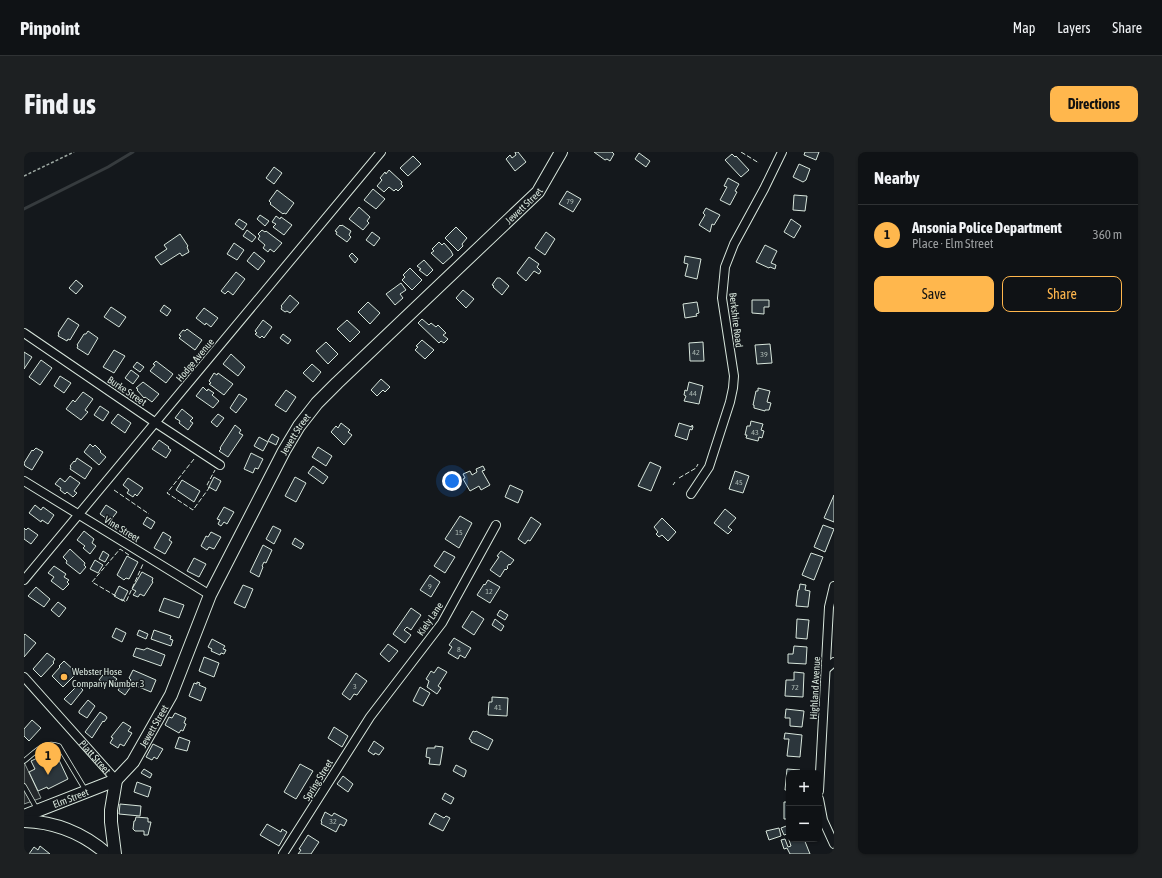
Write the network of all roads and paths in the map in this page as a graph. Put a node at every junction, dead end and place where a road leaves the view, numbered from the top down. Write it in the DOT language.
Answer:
graph roads {
  1 [pos="74,152"];
  2 [pos="381,152"];
  3 [pos="561,152"];
  4 [pos="782,152"];
  5 [pos="24,176"];
  6 [pos="24,333"];
  7 [pos="156,423"];
  8 [pos="220,465"];
  9 [pos="24,480"];
  10 [pos="691,494"];
  11 [pos="79,515"];
  12 [pos="496,525"];
  13 [pos="24,580"];
  14 [pos="834,586"];
  15 [pos="210,595"];
  16 [pos="831,627"];
  17 [pos="834,662"];
  18 [pos="826,668"];
  19 [pos="24,677"];
  20 [pos="370,717"];
  21 [pos="24,761"];
  22 [pos="820,770"];
  23 [pos="116,780"];
  24 [pos="24,786"];
  25 [pos="86,792"];
  26 [pos="820,806"];
  27 [pos="38,811"];
  28 [pos="24,816"];
  29 [pos="24,821"];
  30 [pos="834,844"];
  31 [pos="107,854"];
  32 [pos="115,854"];
  33 [pos="283,854"];
  1 -- 5 [label="path"];
  2 -- 7 [label="street, Hodge Avenue"];
  3 -- 15 [label="street, Jewett Street"];
  4 -- 10 [label="street, Berkshire Road"];
  6 -- 7 [label="street, Burke Street"];
  7 -- 8 [label="street, Burke Street"];
  7 -- 11 [label="street, Hodge Avenue"];
  9 -- 11 [label="street, Vine Street"];
  11 -- 13 [label="street, Hodge Avenue"];
  11 -- 15 [label="street, Vine Street"];
  12 -- 20 [label="street, Kiely Lane"];
  14 -- 16 [label="street, Highland Avenue"];
  15 -- 23 [label="street, Jewett Street"];
  16 -- 18 [label="street, Highland Avenue"];
  17 -- 18 [label="street"];
  18 -- 22 [label="street, Highland Avenue"];
  19 -- 23 [label="street, Platt Street"];
  20 -- 33 [label="street, Spring Street"];
  21 -- 25 [label="lane"];
  23 -- 25 [label="street, Elm Street"];
  23 -- 32 [label="street, Platt Street"];
  24 -- 27 [label="lane"];
  25 -- 27 [label="street, Elm Street"];
  26 -- 30 [label="street"];
  27 -- 28 [label="street, Elm Street"];
  29 -- 31 [label="street, Elm Street"];
}
